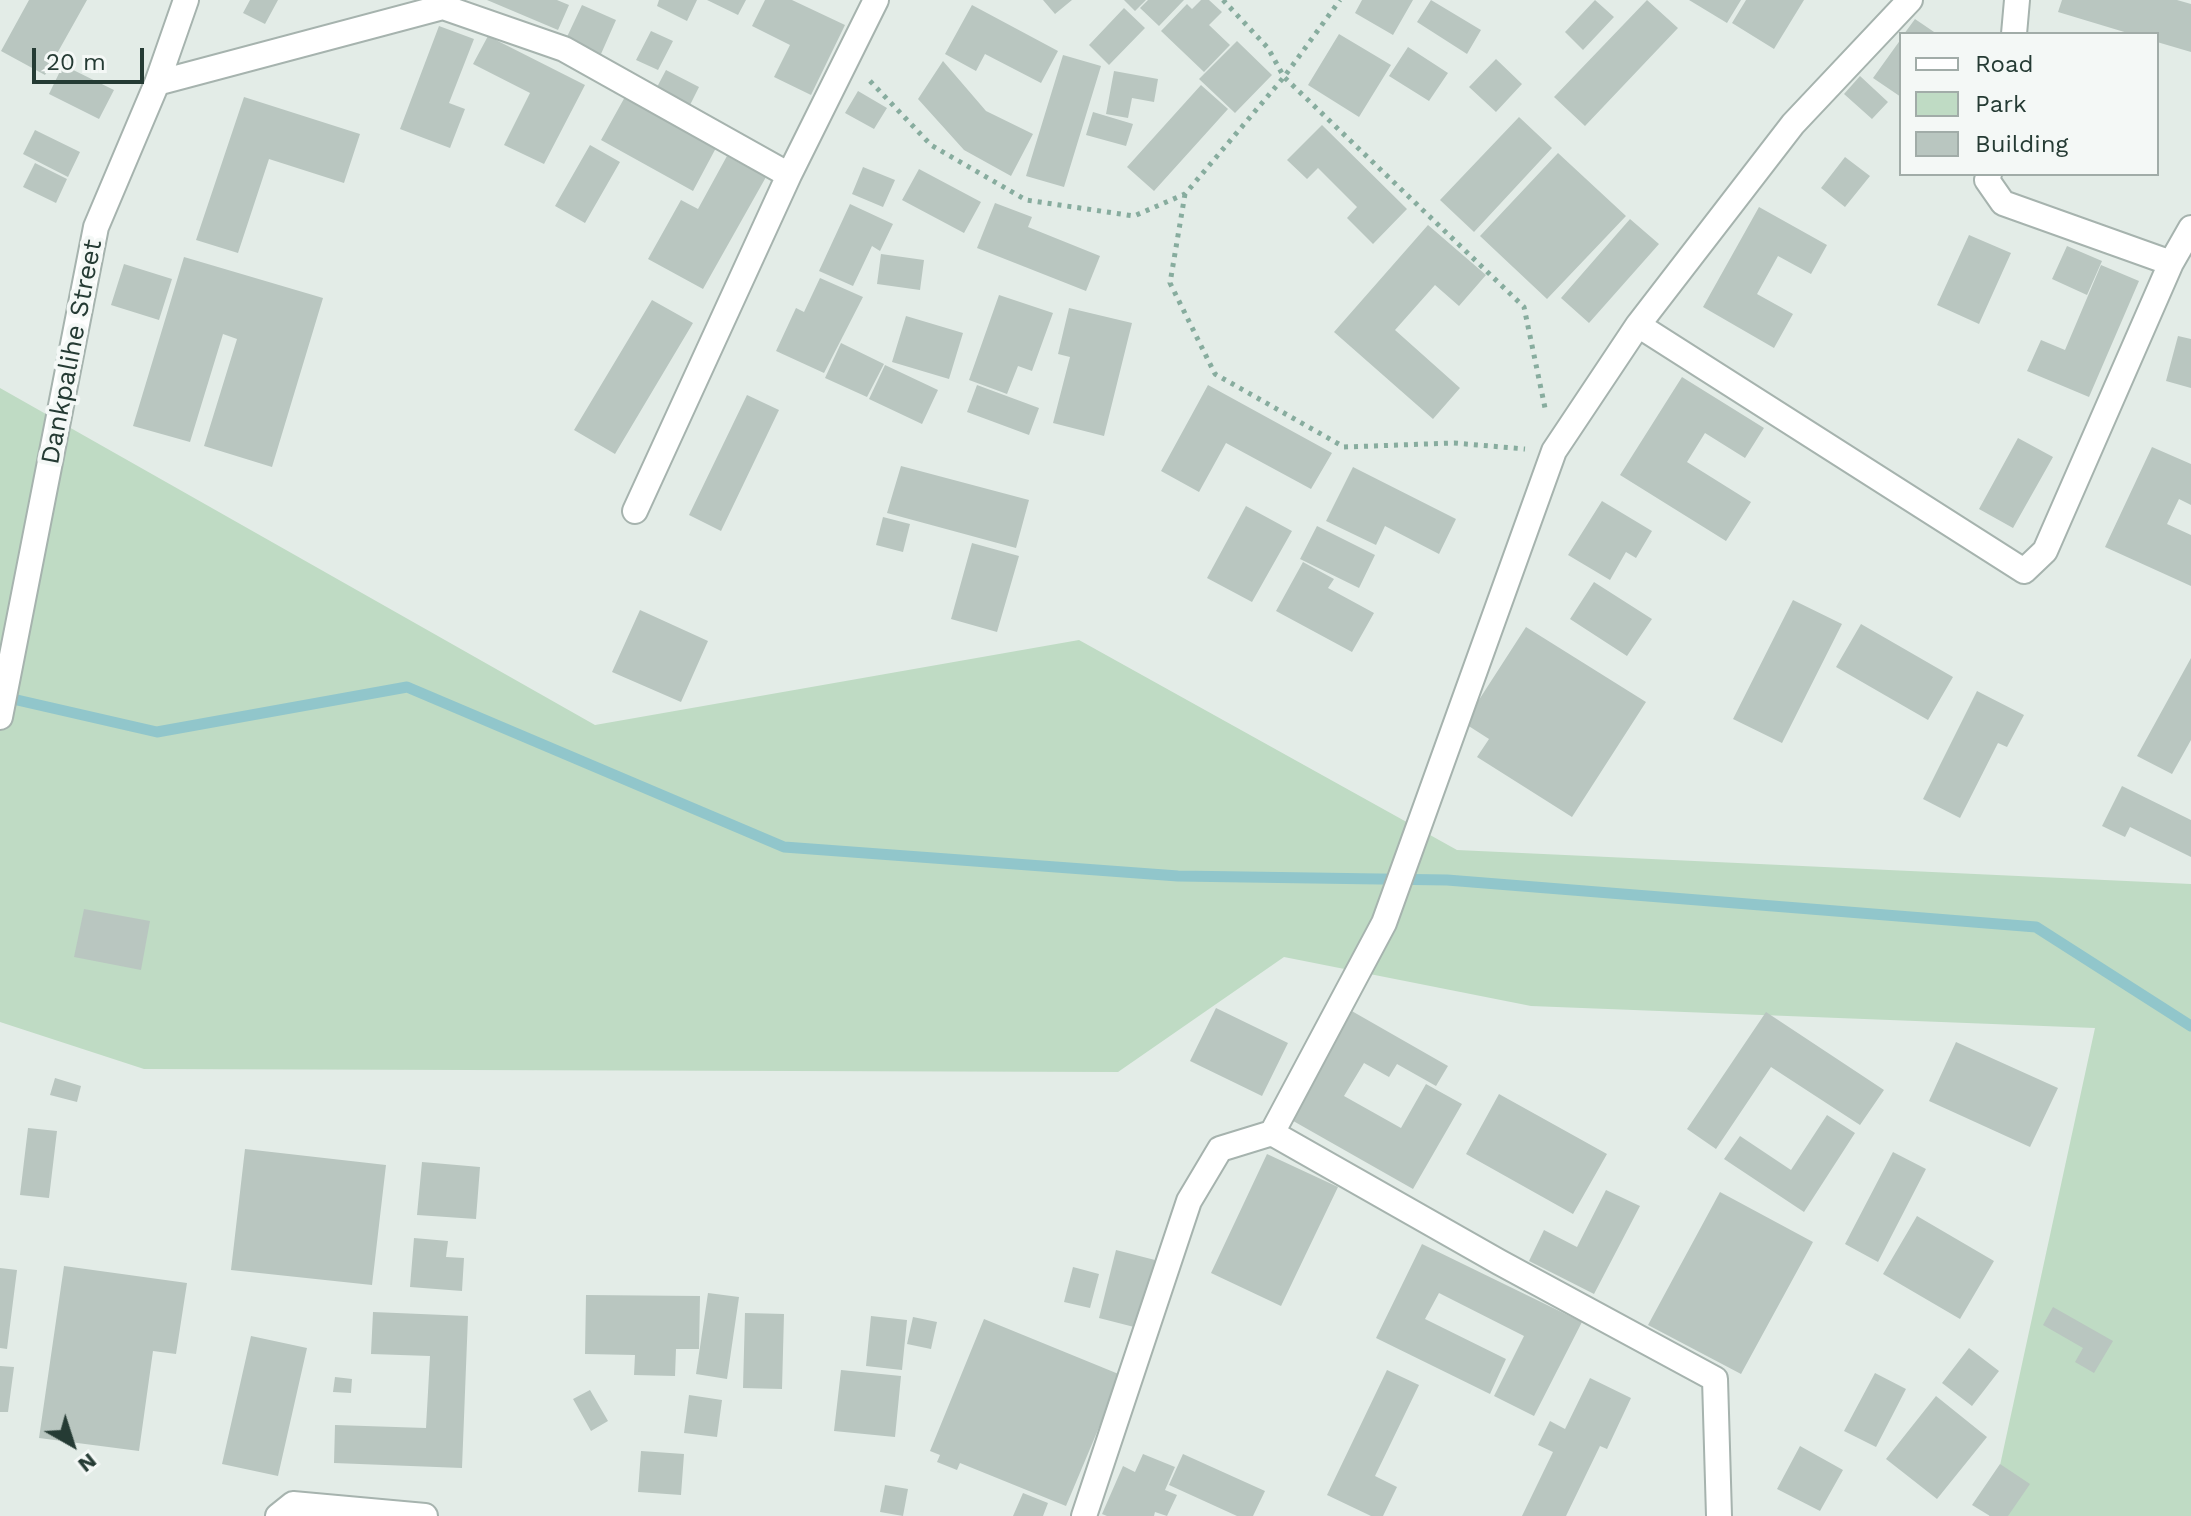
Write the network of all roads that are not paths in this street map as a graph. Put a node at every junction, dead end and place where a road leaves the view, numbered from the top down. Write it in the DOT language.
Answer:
graph roads {
  1 [pos="186,0"];
  2 [pos="876,0"];
  3 [pos="1910,0"];
  4 [pos="2017,0"];
  5 [pos="2014,32"];
  6 [pos="157,83"];
  7 [pos="789,175"];
  8 [pos="1988,176"];
  9 [pos="2191,228"];
  10 [pos="2171,263"];
  11 [pos="1638,325"];
  12 [pos="635,511"];
  13 [pos="0,717"];
  14 [pos="1272,1133"];
  15 [pos="278,1516"];
  16 [pos="425,1516"];
  17 [pos="1084,1516"];
  18 [pos="1719,1516"];
  1 -- 6 [label="street, Dankpalihe Street"];
  2 -- 7 [label="street"];
  3 -- 11 [label="street"];
  4 -- 5 [label="street"];
  6 -- 7 [label="street"];
  6 -- 13 [label="street, Dankpalihe Street"];
  7 -- 12 [label="street"];
  8 -- 10 [label="street"];
  9 -- 10 [label="street"];
  10 -- 11 [label="street"];
  11 -- 14 [label="street"];
  14 -- 17 [label="street"];
  14 -- 18 [label="street"];
  15 -- 16 [label="street"];
}
